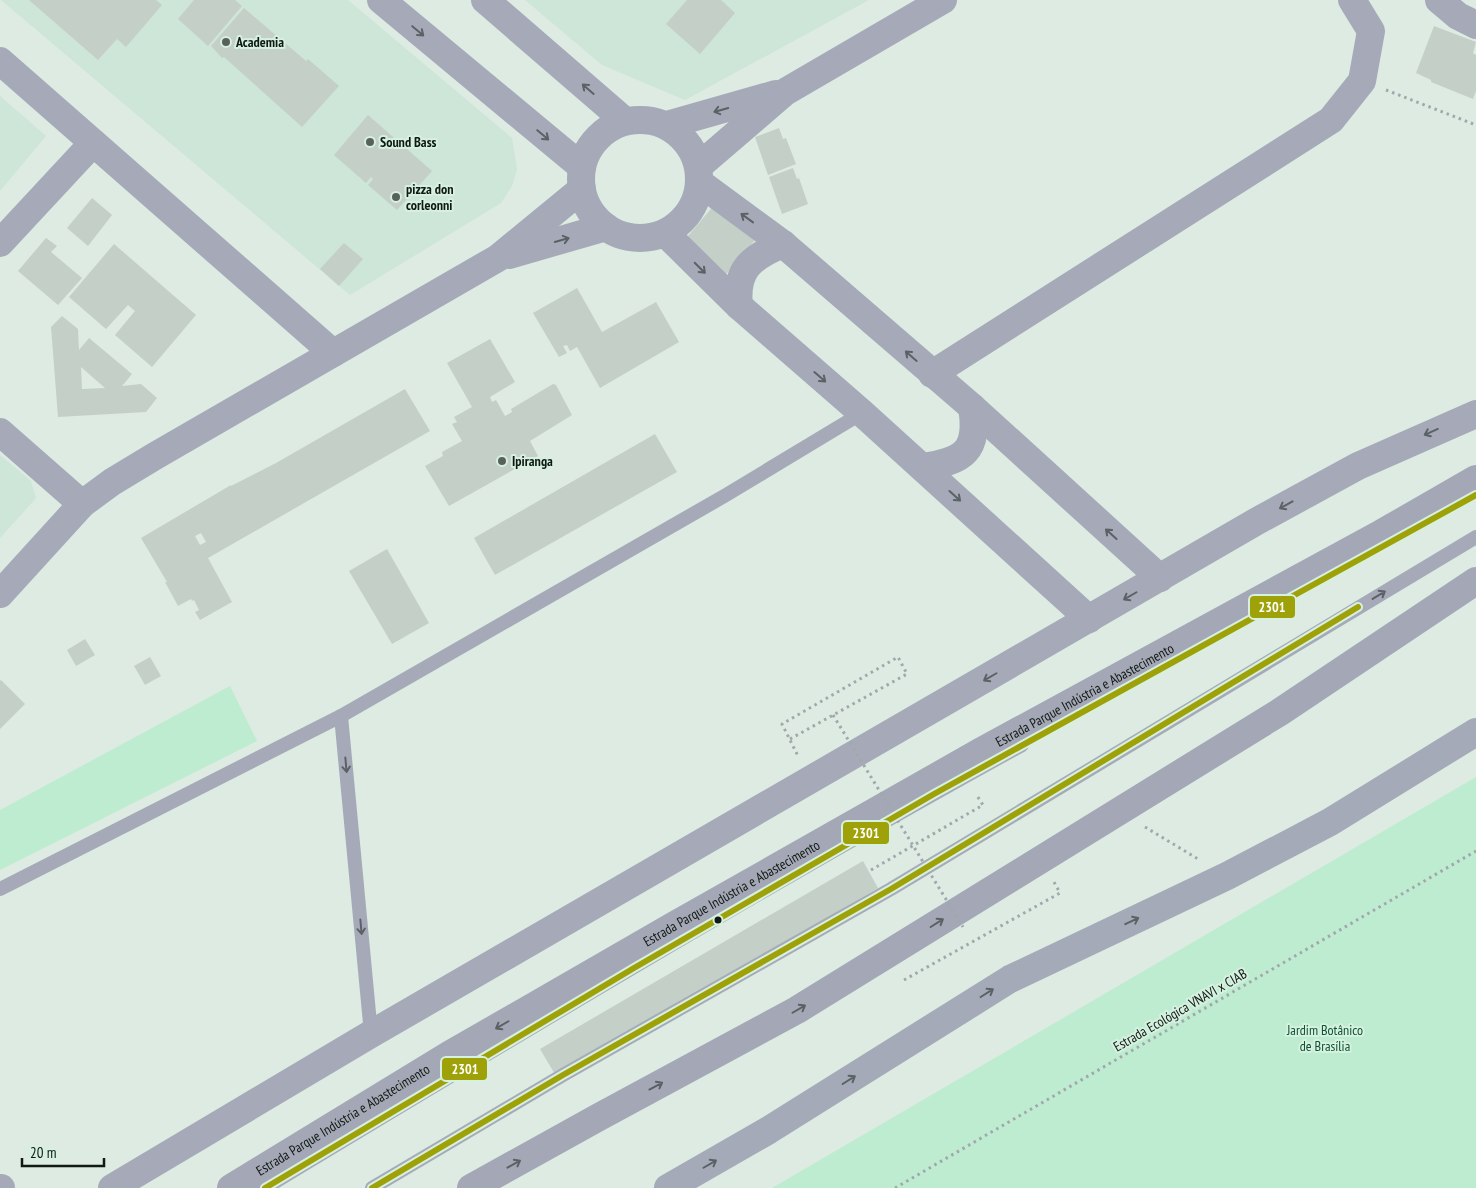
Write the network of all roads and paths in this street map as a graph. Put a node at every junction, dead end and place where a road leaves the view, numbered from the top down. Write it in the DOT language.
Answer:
graph roads {
  1 [pos="381,0"];
  2 [pos="485,0"];
  3 [pos="941,0"];
  4 [pos="1352,0"];
  5 [pos="1440,0"];
  6 [pos="1476,25"];
  7 [pos="0,61"];
  8 [pos="1362,81"];
  9 [pos="785,92"];
  10 [pos="625,121"];
  11 [pos="667,125"];
  12 [pos="1476,125"];
  13 [pos="93,143"];
  14 [pos="699,175"];
  15 [pos="582,178"];
  16 [pos="606,227"];
  17 [pos="665,233"];
  18 [pos="0,243"];
  19 [pos="783,244"];
  20 [pos="498,258"];
  21 [pos="739,306"];
  22 [pos="333,353"];
  23 [pos="932,374"];
  24 [pos="972,407"];
  25 [pos="862,413"];
  26 [pos="1476,414"];
  27 [pos="0,432"];
  28 [pos="923,467"];
  29 [pos="1476,479"];
  30 [pos="1476,495"];
  31 [pos="82,504"];
  32 [pos="1476,536"];
  33 [pos="1160,578"];
  34 [pos="1476,581"];
  35 [pos="0,594"];
  36 [pos="1090,619"];
  37 [pos="833,715"];
  38 [pos="341,716"];
  39 [pos="1476,732"];
  40 [pos="790,739"];
  41 [pos="809,782"];
  42 [pos="973,789"];
  43 [pos="1119,812"];
  44 [pos="905,830"];
  45 [pos="896,835"];
  46 [pos="1476,851"];
  47 [pos="871,870"];
  48 [pos="1227,876"];
  49 [pos="0,889"];
  50 [pos="964,927"];
  51 [pos="372,1034"];
  52 [pos="112,1188"];
  53 [pos="231,1188"];
  54 [pos="265,1188"];
  55 [pos="372,1188"];
  56 [pos="471,1188"];
  57 [pos="668,1188"];
  58 [pos="896,1188"];
  1 -- 15 [label="street, one-way"];
  10 -- 2 [label="street, one-way"];
  3 -- 9 [label="street"];
  4 -- 8 [label="street"];
  5 -- 6 [label="street"];
  7 -- 13 [label="street"];
  8 -- 12 [label="path"];
  8 -- 23 [label="street"];
  9 -- 11 [label="street, one-way"];
  9 -- 14 [label="street"];
  10 -- 11 [label="street"];
  10 -- 15 [label="street"];
  11 -- 14 [label="street"];
  13 -- 18 [label="street"];
  13 -- 22 [label="street"];
  14 -- 17 [label="street"];
  19 -- 14 [label="street, one-way"];
  15 -- 16 [label="street"];
  15 -- 20 [label="street"];
  16 -- 17 [label="street"];
  20 -- 16 [label="street, one-way"];
  17 -- 21 [label="street, one-way"];
  19 -- 21 [label="street"];
  23 -- 19 [label="street, one-way"];
  20 -- 22 [label="street"];
  21 -- 25 [label="street, one-way"];
  22 -- 31 [label="street"];
  23 -- 24 [label="street"];
  24 -- 28 [label="street"];
  33 -- 24 [label="street, one-way"];
  25 -- 28 [label="street"];
  25 -- 38 [label="lane"];
  26 -- 33 [label="street, one-way"];
  27 -- 31 [label="street"];
  28 -- 36 [label="street, one-way"];
  29 -- 53 [label="highway, Estrada Parque Indústria e Abastecimento, one-way"];
  30 -- 54 [label="lane"];
  31 -- 35 [label="street"];
  55 -- 32 [label="lane, one-way"];
  33 -- 36 [label="street, one-way"];
  34 -- 43 [label="highway"];
  36 -- 41 [label="street, one-way"];
  37 -- 40 [label="path"];
  37 -- 40 [label="path"];
  37 -- 50 [label="path, bridge"];
  38 -- 49 [label="lane"];
  38 -- 51 [label="lane, one-way"];
  39 -- 48 [label="main road"];
  40 -- 41 [label="path"];
  41 -- 51 [label="street"];
  42 -- 47 [label="path"];
  43 -- 48 [label="path"];
  56 -- 43 [label="highway, one-way"];
  44 -- 45 [label="path"];
  46 -- 58 [label="path, Estrada Ecológica VNAVI x CIAB"];
  57 -- 48 [label="main road, one-way"];
  51 -- 52 [label="street"];
}
